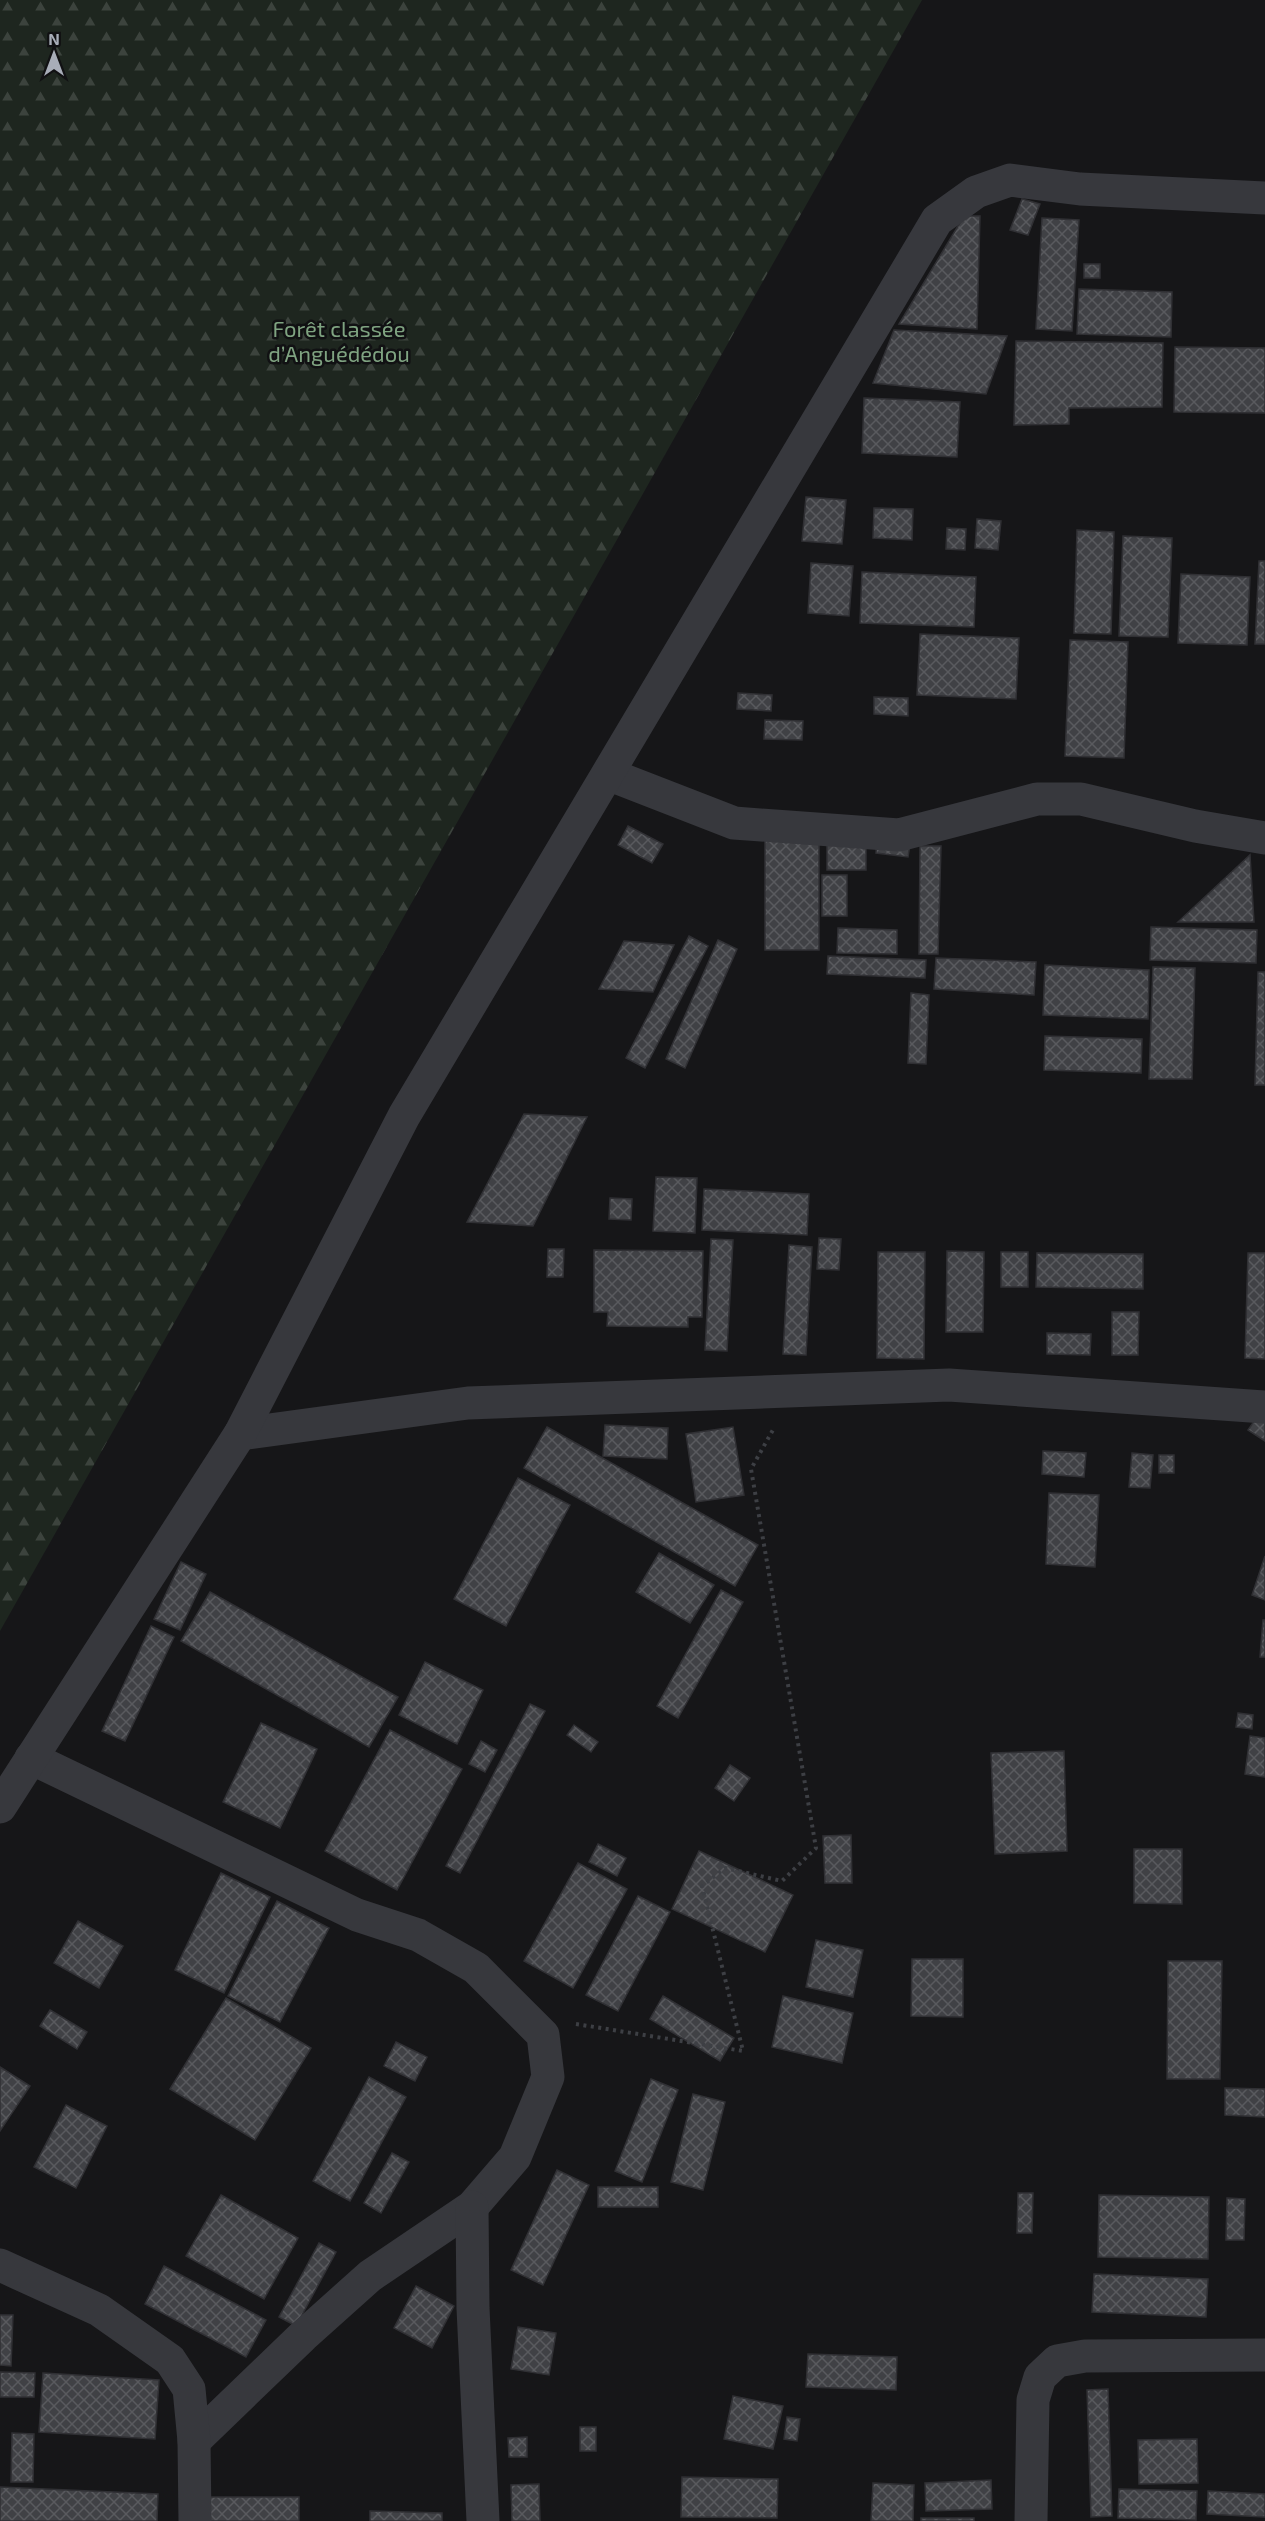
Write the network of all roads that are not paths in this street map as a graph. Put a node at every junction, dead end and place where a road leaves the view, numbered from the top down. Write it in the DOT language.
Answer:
graph roads {
  1 [pos="1265,198"];
  2 [pos="608,774"];
  3 [pos="1265,838"];
  4 [pos="1265,1407"];
  5 [pos="240,1434"];
  6 [pos="31,1758"];
  7 [pos="0,1807"];
  8 [pos="472,2207"];
  9 [pos="0,2265"];
  10 [pos="1265,2355"];
  11 [pos="194,2441"];
  12 [pos="195,2521"];
  13 [pos="483,2521"];
  14 [pos="1031,2521"];
  1 -- 2 [label="street"];
  2 -- 3 [label="street"];
  2 -- 5 [label="street"];
  4 -- 5 [label="street"];
  5 -- 6 [label="street"];
  6 -- 7 [label="street"];
  6 -- 8 [label="street"];
  8 -- 11 [label="street"];
  8 -- 13 [label="street"];
  9 -- 11 [label="street"];
  10 -- 14 [label="street"];
  11 -- 12 [label="street"];
}
